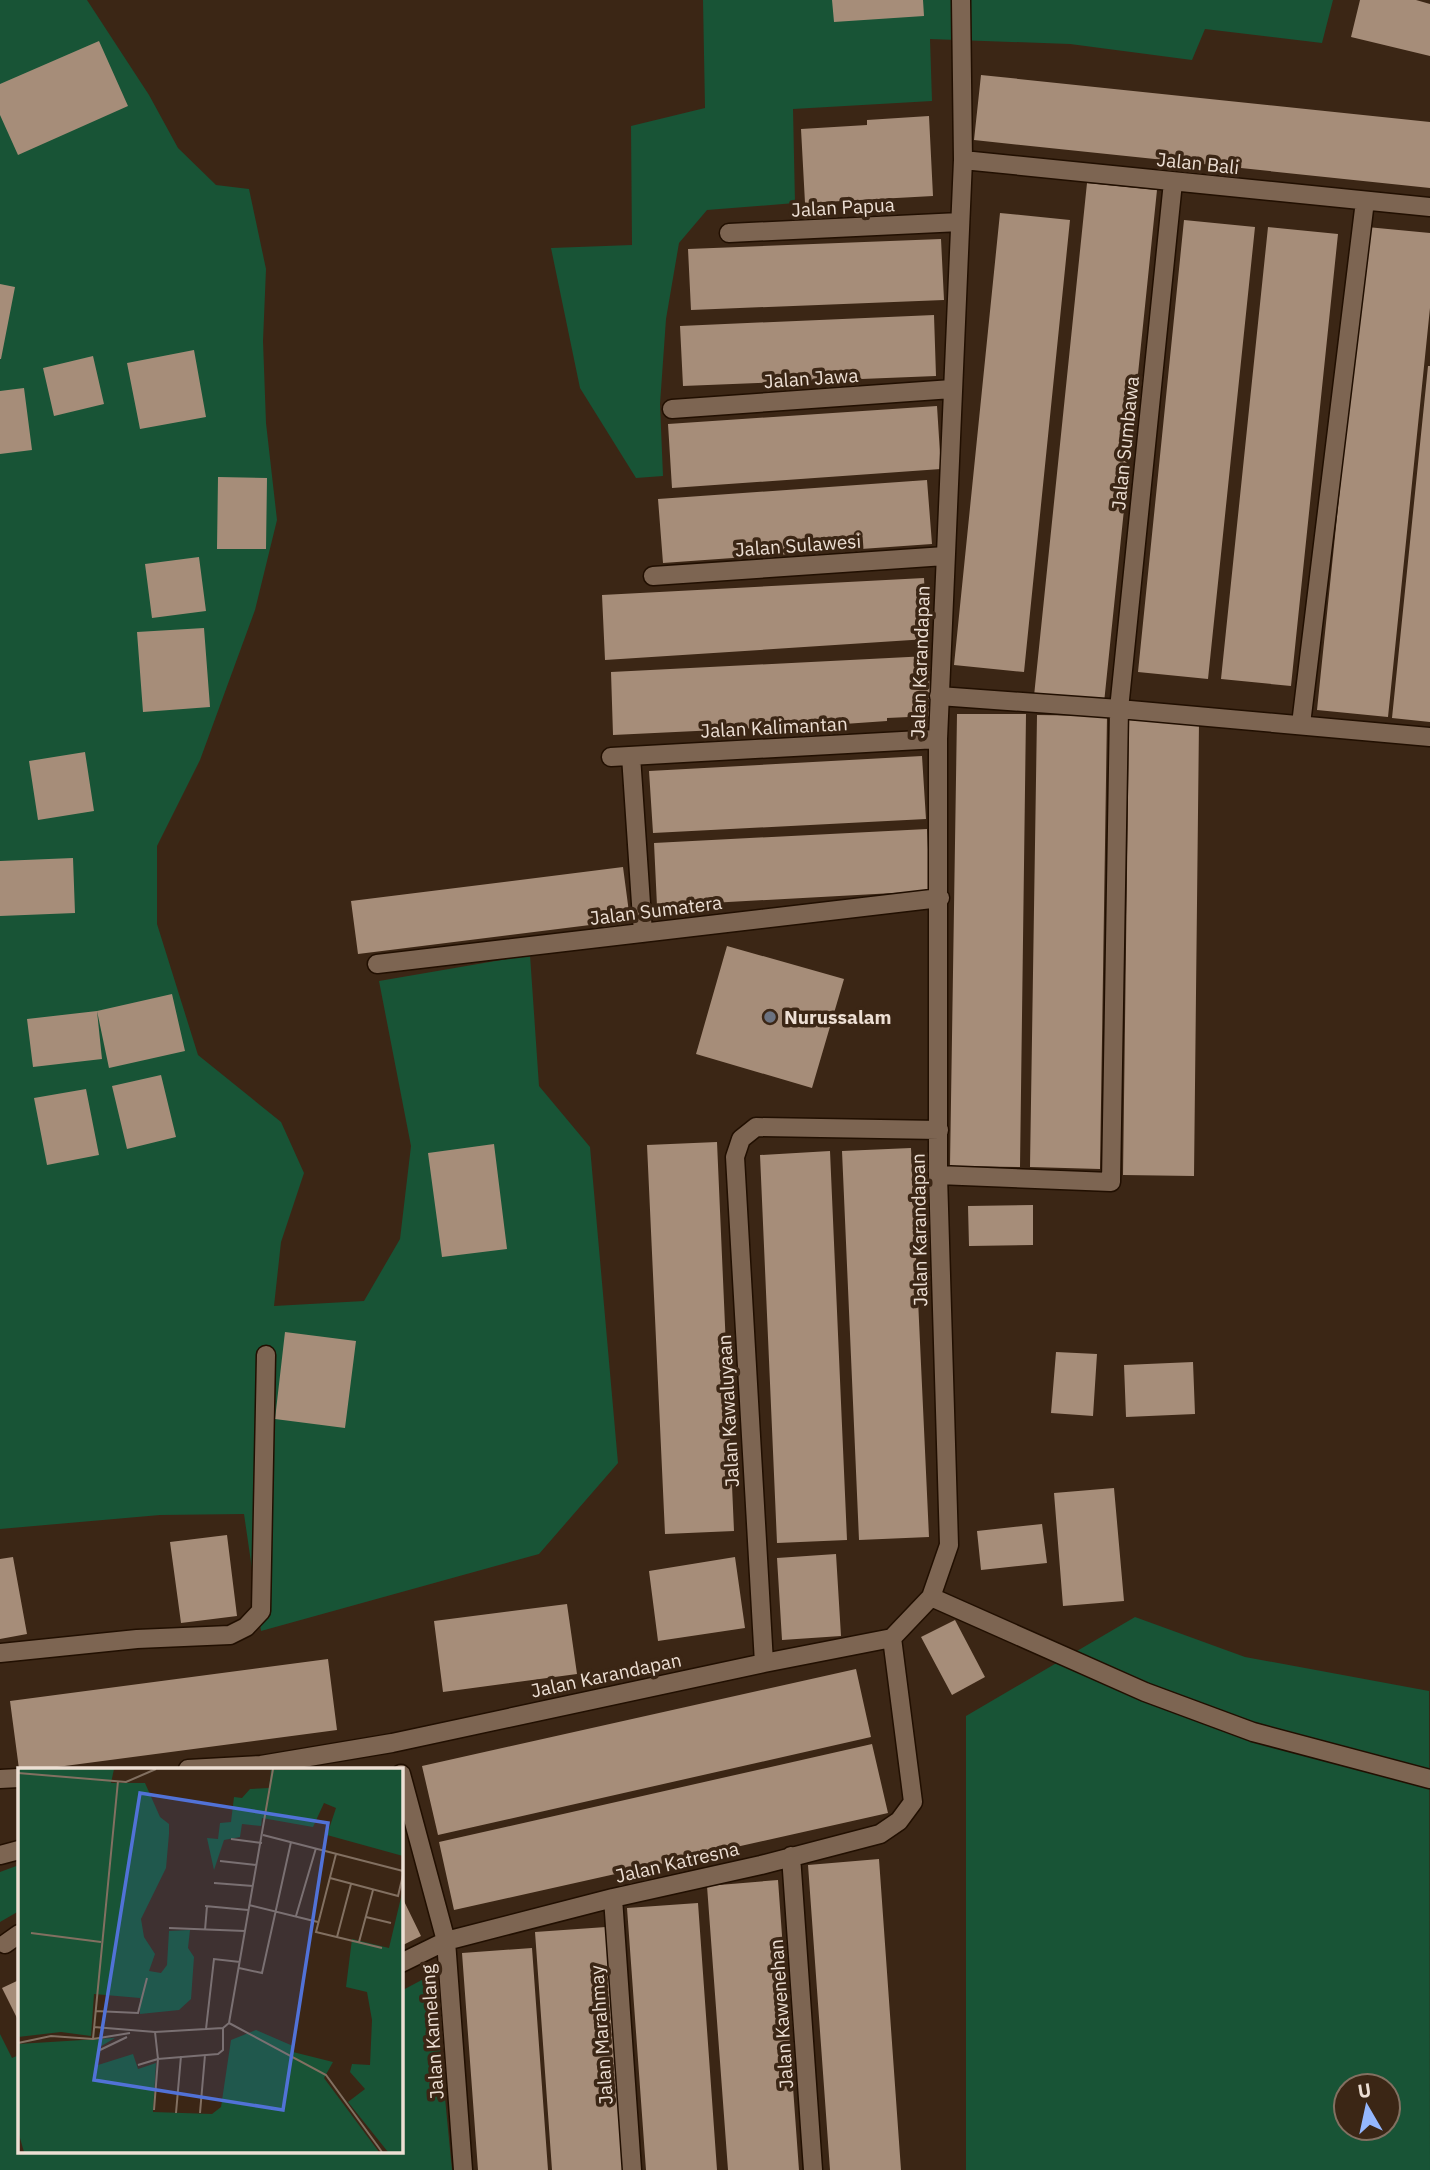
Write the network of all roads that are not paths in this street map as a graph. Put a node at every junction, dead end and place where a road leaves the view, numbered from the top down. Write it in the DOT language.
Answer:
graph roads {
  1 [pos="961,0"];
  2 [pos="962,160"];
  3 [pos="1173,182"];
  4 [pos="1365,201"];
  5 [pos="1430,207"];
  6 [pos="960,222"];
  7 [pos="729,233"];
  8 [pos="952,389"];
  9 [pos="672,409"];
  10 [pos="945,556"];
  11 [pos="653,576"];
  12 [pos="939,696"];
  13 [pos="1119,709"];
  14 [pos="1301,724"];
  15 [pos="1430,737"];
  16 [pos="938,739"];
  17 [pos="631,755"];
  18 [pos="611,757"];
  19 [pos="940,898"];
  20 [pos="643,933"];
  21 [pos="376,964"];
  22 [pos="939,1129"];
  23 [pos="938,1175"];
  24 [pos="266,1355"];
  25 [pos="931,1597"];
  26 [pos="892,1638"];
  27 [pos="0,1653"];
  28 [pos="764,1663"];
  29 [pos="392,1743"];
  30 [pos="256,1768"];
  31 [pos="399,1768"];
  32 [pos="18,1778"];
  33 [pos="402,1778"];
  34 [pos="0,1779"];
  35 [pos="1430,1779"];
  36 [pos="18,1850"];
  37 [pos="0,1855"];
  38 [pos="791,1856"];
  39 [pos="613,1898"];
  40 [pos="446,1941"];
  41 [pos="402,1963"];
  42 [pos="463,2170"];
  43 [pos="632,2170"];
  44 [pos="814,2170"];
  1 -- 2 [label="street, Jalan Karandapan"];
  2 -- 3 [label="street, Jalan Bali"];
  2 -- 6 [label="street, Jalan Karandapan"];
  3 -- 4 [label="street, Jalan Bali"];
  3 -- 13 [label="street, Jalan Sumbawa"];
  4 -- 5 [label="street, Jalan Bali"];
  4 -- 14 [label="street"];
  6 -- 7 [label="street, Jalan Papua"];
  6 -- 8 [label="street, Jalan Karandapan"];
  8 -- 9 [label="street, Jalan Jawa"];
  8 -- 10 [label="street, Jalan Karandapan"];
  10 -- 11 [label="street, Jalan Sulawesi"];
  10 -- 12 [label="street, Jalan Karandapan"];
  12 -- 13 [label="street"];
  12 -- 16 [label="street, Jalan Karandapan"];
  13 -- 14 [label="street"];
  13 -- 23 [label="street, Jalan Sumbawa"];
  14 -- 15 [label="street"];
  16 -- 17 [label="street, Jalan Kalimantan"];
  16 -- 19 [label="street, Jalan Karandapan"];
  17 -- 18 [label="street, Jalan Kalimantan"];
  17 -- 20 [label="street"];
  19 -- 20 [label="street, Jalan Sumatera"];
  19 -- 22 [label="street, Jalan Karandapan"];
  20 -- 21 [label="street, Jalan Sumatera"];
  22 -- 23 [label="street, Jalan Karandapan"];
  22 -- 28 [label="street, Jalan Kawaluyaan"];
  23 -- 25 [label="street, Jalan Karandapan"];
  24 -- 27 [label="street"];
  25 -- 26 [label="street, Jalan Karandapan"];
  25 -- 35 [label="street"];
  26 -- 28 [label="street, Jalan Karandapan"];
  26 -- 38 [label="street, Jalan Katresna"];
  28 -- 29 [label="street, Jalan Karandapan"];
  29 -- 30 [label="street, Jalan Karandapan"];
  29 -- 31 [label="street"];
  32 -- 34 [label="street"];
  33 -- 40 [label="street"];
  36 -- 37 [label="street"];
  38 -- 39 [label="street, Jalan Katresna"];
  38 -- 44 [label="street, Jalan Kawenehan"];
  39 -- 40 [label="street, Jalan Katresna"];
  39 -- 43 [label="street, Jalan Marahmay"];
  40 -- 41 [label="street, Jalan Kamelang"];
  40 -- 42 [label="street, Jalan Kamelang"];
}
